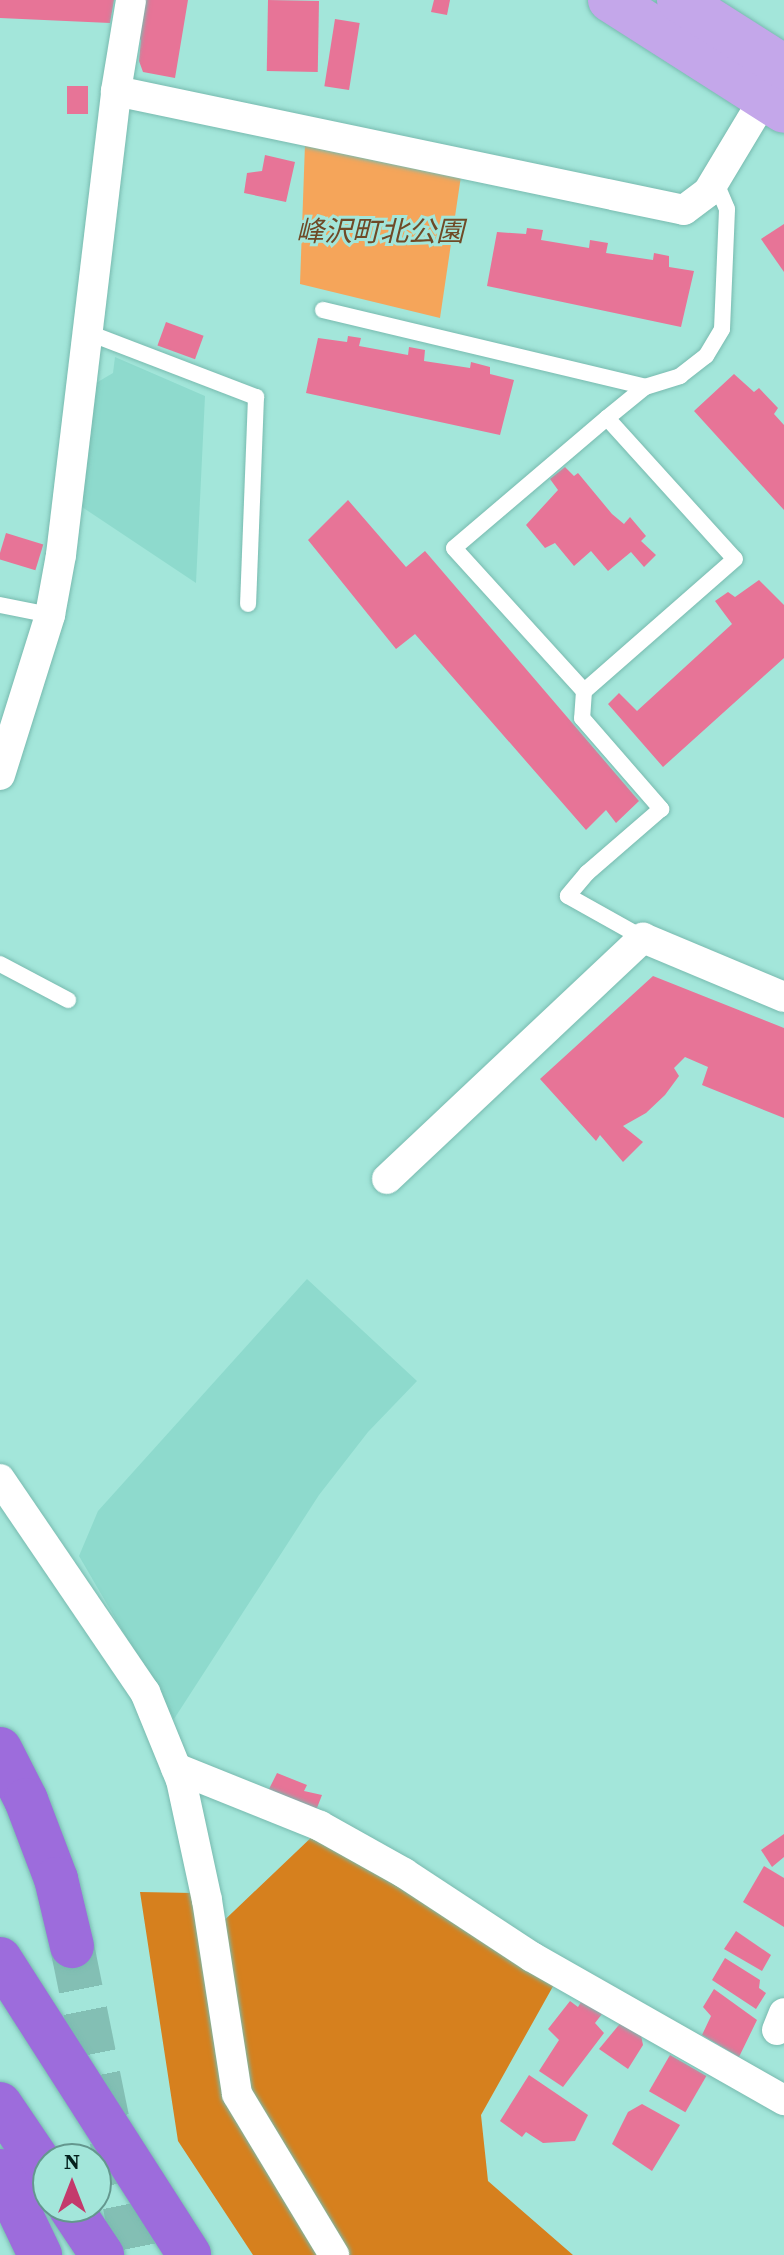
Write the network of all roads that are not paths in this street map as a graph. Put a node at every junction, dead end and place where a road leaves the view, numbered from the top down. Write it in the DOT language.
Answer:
graph roads {
  1 [pos="131,0"];
  2 [pos="610,0"];
  3 [pos="679,0"];
  4 [pos="779,86"];
  5 [pos="116,91"];
  6 [pos="715,181"];
  7 [pos="323,310"];
  8 [pos="89,333"];
  9 [pos="645,387"];
  10 [pos="607,418"];
  11 [pos="248,604"];
  12 [pos="0,605"];
  13 [pos="50,615"];
  14 [pos="584,691"];
  15 [pos="0,775"];
  16 [pos="643,938"];
  17 [pos="0,964"];
  18 [pos="784,997"];
  19 [pos="68,1000"];
  20 [pos="387,1179"];
  21 [pos="0,1479"];
  22 [pos="0,1749"];
  23 [pos="176,1768"];
  24 [pos="72,1946"];
  25 [pos="0,1959"];
  26 [pos="784,2100"];
  27 [pos="0,2104"];
  28 [pos="32,2151"];
  29 [pos="0,2171"];
  30 [pos="81,2223"];
  31 [pos="40,2255"];
  32 [pos="102,2255"];
  33 [pos="189,2255"];
  34 [pos="334,2255"];
  1 -- 5 [label="street"];
  2 -- 4 [label="main road"];
  3 -- 4 [label="main road"];
  4 -- 6 [label="street"];
  5 -- 6 [label="street"];
  5 -- 8 [label="street"];
  6 -- 9 [label="lane"];
  7 -- 9 [label="lane"];
  8 -- 11 [label="lane"];
  8 -- 13 [label="street"];
  9 -- 10 [label="lane"];
  10 -- 14 [label="lane"];
  10 -- 14 [label="lane"];
  12 -- 13 [label="lane"];
  13 -- 15 [label="street"];
  14 -- 16 [label="lane"];
  16 -- 18 [label="street"];
  16 -- 20 [label="street"];
  17 -- 19 [label="lane"];
  21 -- 23 [label="street"];
  22 -- 24 [label="highway"];
  23 -- 26 [label="street"];
  23 -- 34 [label="street"];
  25 -- 33 [label="highway"];
  27 -- 28 [label="highway"];
  29 -- 31 [label="highway"];
  30 -- 32 [label="highway"];
}
